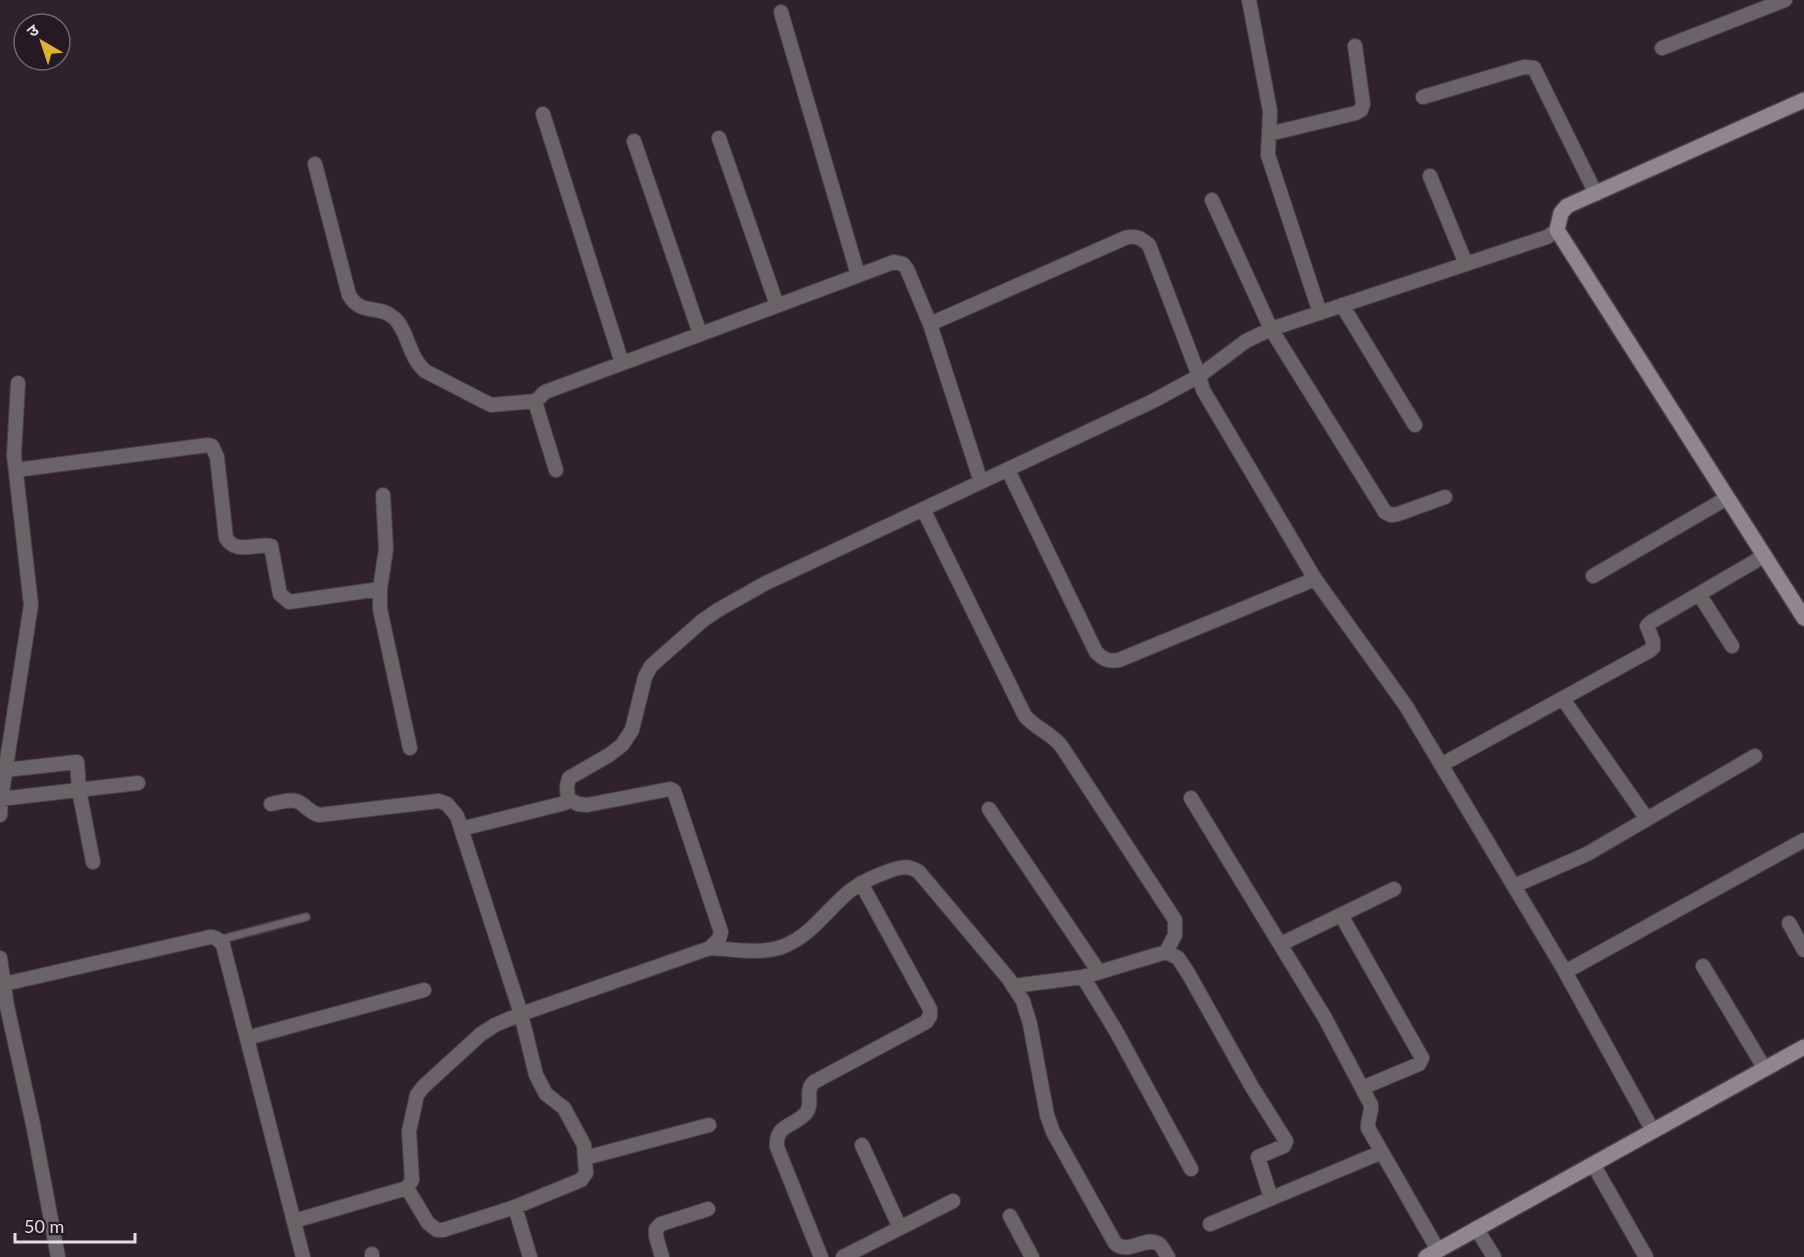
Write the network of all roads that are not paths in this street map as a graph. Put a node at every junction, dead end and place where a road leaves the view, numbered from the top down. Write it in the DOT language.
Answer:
graph roads {
  1 [pos="1249,0"];
  2 [pos="1785,0"];
  3 [pos="782,12"];
  4 [pos="1355,46"];
  5 [pos="1662,48"];
  6 [pos="1423,97"];
  7 [pos="1804,100"];
  8 [pos="543,114"];
  9 [pos="1269,134"];
  10 [pos="719,138"];
  11 [pos="634,141"];
  12 [pos="315,164"];
  13 [pos="1430,176"];
  14 [pos="1596,194"];
  15 [pos="1212,200"];
  16 [pos="1557,230"];
  17 [pos="1466,264"];
  18 [pos="858,275"];
  19 [pos="1342,305"];
  20 [pos="777,306"];
  21 [pos="1320,313"];
  22 [pos="930,324"];
  23 [pos="1271,329"];
  24 [pos="700,334"];
  25 [pos="622,363"];
  26 [pos="1200,376"];
  27 [pos="18,384"];
  28 [pos="536,400"];
  29 [pos="1415,425"];
  30 [pos="16,470"];
  31 [pos="556,470"];
  32 [pos="1008,470"];
  33 [pos="981,482"];
  34 [pos="383,495"];
  35 [pos="1445,497"];
  36 [pos="1726,498"];
  37 [pos="923,509"];
  38 [pos="1764,556"];
  39 [pos="1593,576"];
  40 [pos="1315,579"];
  41 [pos="380,589"];
  42 [pos="1699,594"];
  43 [pos="1804,618"];
  44 [pos="1732,646"];
  45 [pos="1563,699"];
  46 [pos="410,748"];
  47 [pos="1755,756"];
  48 [pos="1441,765"];
  49 [pos="5,770"];
  50 [pos="138,783"];
  51 [pos="79,790"];
  52 [pos="1191,798"];
  53 [pos="0,799"];
  54 [pos="568,799"];
  55 [pos="272,804"];
  56 [pos="989,809"];
  57 [pos="0,815"];
  58 [pos="1647,819"];
  59 [pos="461,829"];
  60 [pos="1804,840"];
  61 [pos="93,862"];
  62 [pos="861,884"];
  63 [pos="1514,886"];
  64 [pos="1395,889"];
  65 [pos="1341,915"];
  66 [pos="306,917"];
  67 [pos="1789,923"];
  68 [pos="219,940"];
  69 [pos="1281,944"];
  70 [pos="710,948"];
  71 [pos="1804,951"];
  72 [pos="1166,952"];
  73 [pos="0,958"];
  74 [pos="1703,966"];
  75 [pos="1099,972"];
  76 [pos="1565,972"];
  77 [pos="1083,977"];
  78 [pos="4,984"];
  79 [pos="1013,986"];
  80 [pos="423,990"];
  81 [pos="521,1014"];
  82 [pos="247,1038"];
  83 [pos="1804,1047"];
  84 [pos="1766,1069"];
  85 [pos="1362,1088"];
  86 [pos="709,1125"];
  87 [pos="1653,1131"];
  88 [pos="862,1145"];
  89 [pos="1382,1152"];
  90 [pos="585,1158"];
  91 [pos="1593,1164"];
  92 [pos="1191,1169"];
  93 [pos="407,1188"];
  94 [pos="1271,1198"];
  95 [pos="953,1202"];
  96 [pos="518,1206"];
  97 [pos="708,1209"];
  98 [pos="1010,1216"];
  99 [pos="294,1221"];
  100 [pos="1210,1224"];
  101 [pos="900,1228"];
  102 [pos="1476,1228"];
  103 [pos="1432,1254"];
  104 [pos="58,1257"];
  105 [pos="303,1257"];
  106 [pos="530,1257"];
  107 [pos="662,1257"];
  108 [pos="821,1257"];
  109 [pos="843,1257"];
  110 [pos="1032,1257"];
  111 [pos="1168,1257"];
  112 [pos="1494,1257"];
  113 [pos="1646,1257"];
  1 -- 9 [label="street"];
  2 -- 5 [label="street"];
  3 -- 18 [label="street"];
  4 -- 9 [label="street"];
  6 -- 14 [label="street"];
  7 -- 14 [label="street"];
  8 -- 25 [label="street"];
  9 -- 21 [label="street"];
  10 -- 20 [label="street"];
  11 -- 24 [label="street"];
  12 -- 28 [label="street"];
  13 -- 17 [label="street"];
  14 -- 16 [label="street"];
  15 -- 23 [label="street"];
  16 -- 17 [label="street"];
  16 -- 36 [label="street"];
  17 -- 19 [label="street"];
  18 -- 20 [label="street"];
  18 -- 22 [label="street"];
  19 -- 21 [label="street"];
  19 -- 29 [label="street"];
  20 -- 24 [label="street"];
  21 -- 23 [label="street"];
  22 -- 26 [label="street"];
  22 -- 33 [label="street"];
  23 -- 26 [label="street"];
  23 -- 35 [label="street"];
  24 -- 25 [label="street"];
  25 -- 28 [label="street"];
  26 -- 32 [label="street"];
  26 -- 40 [label="street"];
  27 -- 30 [label="street"];
  28 -- 31 [label="street"];
  30 -- 41 [label="street"];
  30 -- 49 [label="street"];
  32 -- 33 [label="street"];
  32 -- 40 [label="street"];
  33 -- 37 [label="street"];
  34 -- 41 [label="street"];
  36 -- 38 [label="street"];
  36 -- 39 [label="street"];
  37 -- 54 [label="street"];
  37 -- 72 [label="street"];
  38 -- 42 [label="street"];
  38 -- 43 [label="street"];
  40 -- 48 [label="street"];
  41 -- 46 [label="street"];
  42 -- 44 [label="street"];
  42 -- 45 [label="street"];
  45 -- 48 [label="street"];
  45 -- 58 [label="street"];
  47 -- 58 [label="street"];
  48 -- 63 [label="street"];
  49 -- 51 [label="street"];
  49 -- 53 [label="street"];
  50 -- 51 [label="street"];
  51 -- 53 [label="street"];
  51 -- 61 [label="street"];
  52 -- 69 [label="street"];
  53 -- 57 [label="street"];
  54 -- 59 [label="street"];
  54 -- 70 [label="street"];
  55 -- 59 [label="street"];
  56 -- 75 [label="street"];
  58 -- 63 [label="street"];
  59 -- 81 [label="street"];
  60 -- 76 [label="street"];
  62 -- 70 [label="street"];
  62 -- 79 [label="street"];
  62 -- 108 [label="street"];
  63 -- 76 [label="street"];
  64 -- 65 [label="street"];
  65 -- 69 [label="street"];
  65 -- 85 [label="street"];
  66 -- 68 [label="lane"];
  67 -- 71 [label="street"];
  68 -- 78 [label="street"];
  68 -- 82 [label="street"];
  69 -- 85 [label="street"];
  70 -- 81 [label="street"];
  72 -- 75 [label="street"];
  72 -- 94 [label="street"];
  73 -- 78 [label="street"];
  74 -- 84 [label="street"];
  75 -- 77 [label="street"];
  76 -- 87 [label="street"];
  77 -- 79 [label="street"];
  77 -- 92 [label="street"];
  78 -- 104 [label="street"];
  79 -- 111 [label="street"];
  80 -- 82 [label="street"];
  81 -- 90 [label="street"];
  81 -- 93 [label="street"];
  82 -- 99 [label="street"];
  83 -- 84 [label="street"];
  84 -- 87 [label="street"];
  85 -- 89 [label="street"];
  86 -- 90 [label="street"];
  87 -- 91 [label="street"];
  88 -- 101 [label="street"];
  89 -- 94 [label="street"];
  89 -- 103 [label="street"];
  90 -- 96 [label="street"];
  91 -- 102 [label="street"];
  91 -- 113 [label="street"];
  93 -- 96 [label="street"];
  93 -- 99 [label="street"];
  94 -- 100 [label="street"];
  95 -- 101 [label="street"];
  96 -- 106 [label="street"];
  97 -- 107 [label="street"];
  98 -- 110 [label="street"];
  99 -- 105 [label="street"];
  101 -- 109 [label="street"];
  102 -- 103 [label="street"];
  102 -- 112 [label="street"];
}
